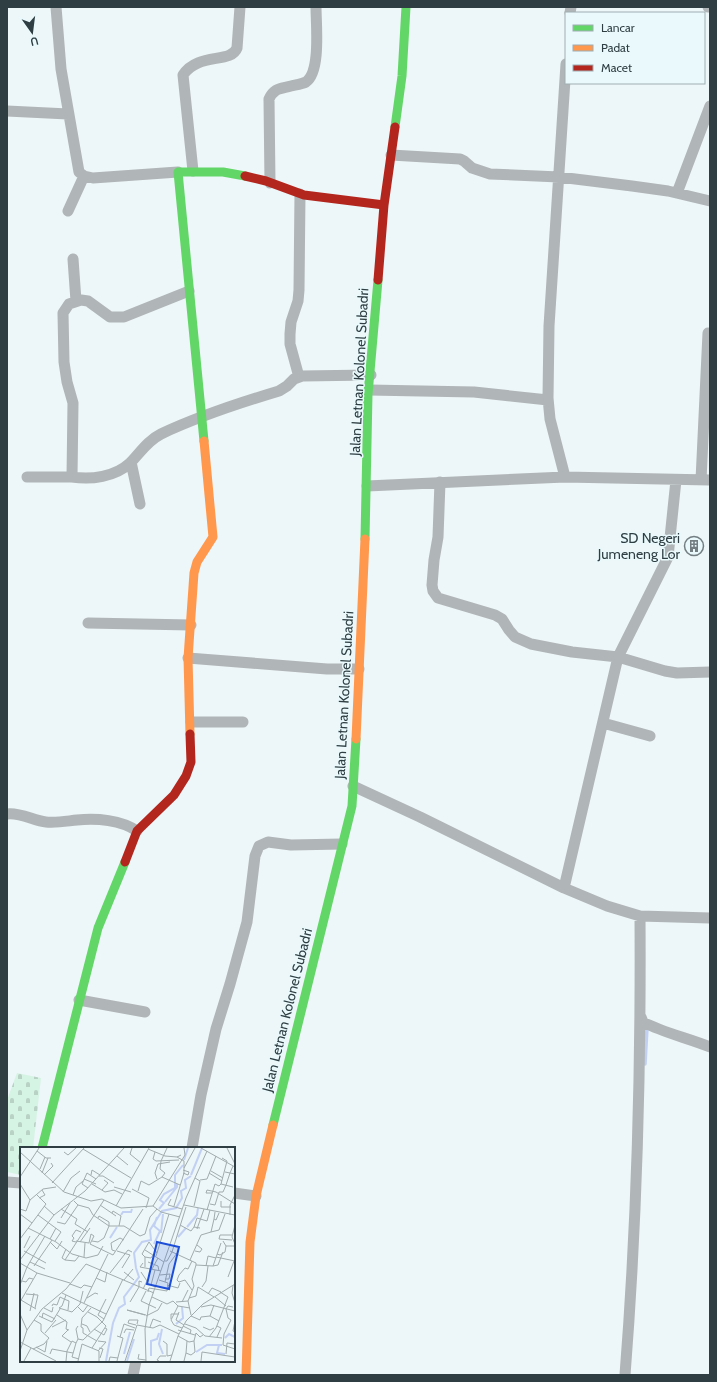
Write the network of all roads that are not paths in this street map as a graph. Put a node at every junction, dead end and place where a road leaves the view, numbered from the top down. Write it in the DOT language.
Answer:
graph roads {
  1 [pos="56,7"];
  2 [pos="240,7"];
  3 [pos="316,7"];
  4 [pos="406,7"];
  5 [pos="565,78"];
  6 [pos="710,106"];
  7 [pos="7,111"];
  8 [pos="68,114"];
  9 [pos="391,155"];
  10 [pos="193,171"];
  11 [pos="178,172"];
  12 [pos="84,176"];
  13 [pos="558,177"];
  14 [pos="270,183"];
  15 [pos="677,193"];
  16 [pos="300,194"];
  17 [pos="710,201"];
  18 [pos="384,205"];
  19 [pos="68,211"];
  20 [pos="73,259"];
  21 [pos="189,291"];
  22 [pos="76,301"];
  23 [pos="708,333"];
  24 [pos="371,375"];
  25 [pos="299,377"];
  26 [pos="369,390"];
  27 [pos="548,400"];
  28 [pos="201,416"];
  29 [pos="131,462"];
  30 [pos="565,476"];
  31 [pos="27,477"];
  32 [pos="72,477"];
  33 [pos="676,480"];
  34 [pos="706,480"];
  35 [pos="440,482"];
  36 [pos="367,486"];
  37 [pos="140,504"];
  38 [pos="88,623"];
  39 [pos="191,625"];
  40 [pos="618,657"];
  41 [pos="188,658"];
  42 [pos="359,669"];
  43 [pos="710,672"];
  44 [pos="190,722"];
  45 [pos="243,722"];
  46 [pos="603,723"];
  47 [pos="650,736"];
  48 [pos="353,786"];
  49 [pos="7,814"];
  50 [pos="137,831"];
  51 [pos="342,844"];
  52 [pos="564,888"];
  53 [pos="640,916"];
  54 [pos="710,918"];
  55 [pos="79,1000"];
  56 [pos="146,1012"];
  57 [pos="641,1017"];
  58 [pos="710,1047"];
  59 [pos="42,1147"];
  60 [pos="192,1147"];
  61 [pos="7,1182"];
  62 [pos="20,1183"];
  63 [pos="235,1193"];
  64 [pos="256,1196"];
  65 [pos="136,1362"];
  66 [pos="133,1375"];
  67 [pos="246,1375"];
  68 [pos="625,1375"];
  1 -- 8 [label="street"];
  2 -- 10 [label="street"];
  3 -- 14 [label="street"];
  4 -- 9 [label="main road, Jalan Letnan Kolonel Subadri"];
  5 -- 13 [label="street"];
  6 -- 15 [label="street"];
  7 -- 8 [label="street"];
  8 -- 12 [label="street"];
  9 -- 13 [label="street"];
  9 -- 18 [label="main road, Jalan Letnan Kolonel Subadri"];
  10 -- 11 [label="main road"];
  10 -- 14 [label="main road"];
  11 -- 12 [label="street"];
  11 -- 21 [label="main road"];
  12 -- 19 [label="street"];
  13 -- 15 [label="street"];
  13 -- 27 [label="street"];
  14 -- 16 [label="main road"];
  15 -- 17 [label="street"];
  16 -- 18 [label="main road"];
  16 -- 25 [label="street"];
  18 -- 24 [label="main road, Jalan Letnan Kolonel Subadri"];
  20 -- 22 [label="street"];
  21 -- 22 [label="street"];
  21 -- 28 [label="main road"];
  22 -- 32 [label="street"];
  23 -- 34 [label="street"];
  24 -- 25 [label="street"];
  24 -- 26 [label="main road, Jalan Letnan Kolonel Subadri"];
  25 -- 28 [label="street"];
  26 -- 27 [label="street"];
  26 -- 36 [label="main road, Jalan Letnan Kolonel Subadri"];
  27 -- 30 [label="street"];
  28 -- 29 [label="street"];
  28 -- 39 [label="main road"];
  29 -- 32 [label="street"];
  29 -- 37 [label="street"];
  30 -- 33 [label="street"];
  30 -- 35 [label="street"];
  31 -- 32 [label="street"];
  33 -- 34 [label="street"];
  33 -- 40 [label="street"];
  35 -- 36 [label="street"];
  35 -- 40 [label="street"];
  36 -- 42 [label="main road, Jalan Letnan Kolonel Subadri"];
  38 -- 39 [label="street"];
  39 -- 41 [label="main road"];
  40 -- 43 [label="street"];
  40 -- 46 [label="street"];
  41 -- 42 [label="street"];
  41 -- 44 [label="main road"];
  42 -- 48 [label="main road, Jalan Letnan Kolonel Subadri"];
  44 -- 45 [label="street"];
  44 -- 50 [label="main road"];
  46 -- 47 [label="street"];
  46 -- 52 [label="street"];
  48 -- 51 [label="main road, Jalan Letnan Kolonel Subadri"];
  48 -- 52 [label="street"];
  49 -- 50 [label="street"];
  50 -- 55 [label="main road"];
  51 -- 60 [label="street"];
  51 -- 64 [label="main road, Jalan Letnan Kolonel Subadri"];
  52 -- 53 [label="street"];
  53 -- 54 [label="street"];
  53 -- 57 [label="street"];
  55 -- 56 [label="street"];
  55 -- 59 [label="main road"];
  57 -- 58 [label="street"];
  57 -- 68 [label="street"];
  61 -- 62 [label="street"];
  63 -- 64 [label="street"];
  64 -- 67 [label="main road, Jalan Letnan Kolonel Subadri"];
  65 -- 66 [label="street"];
}
